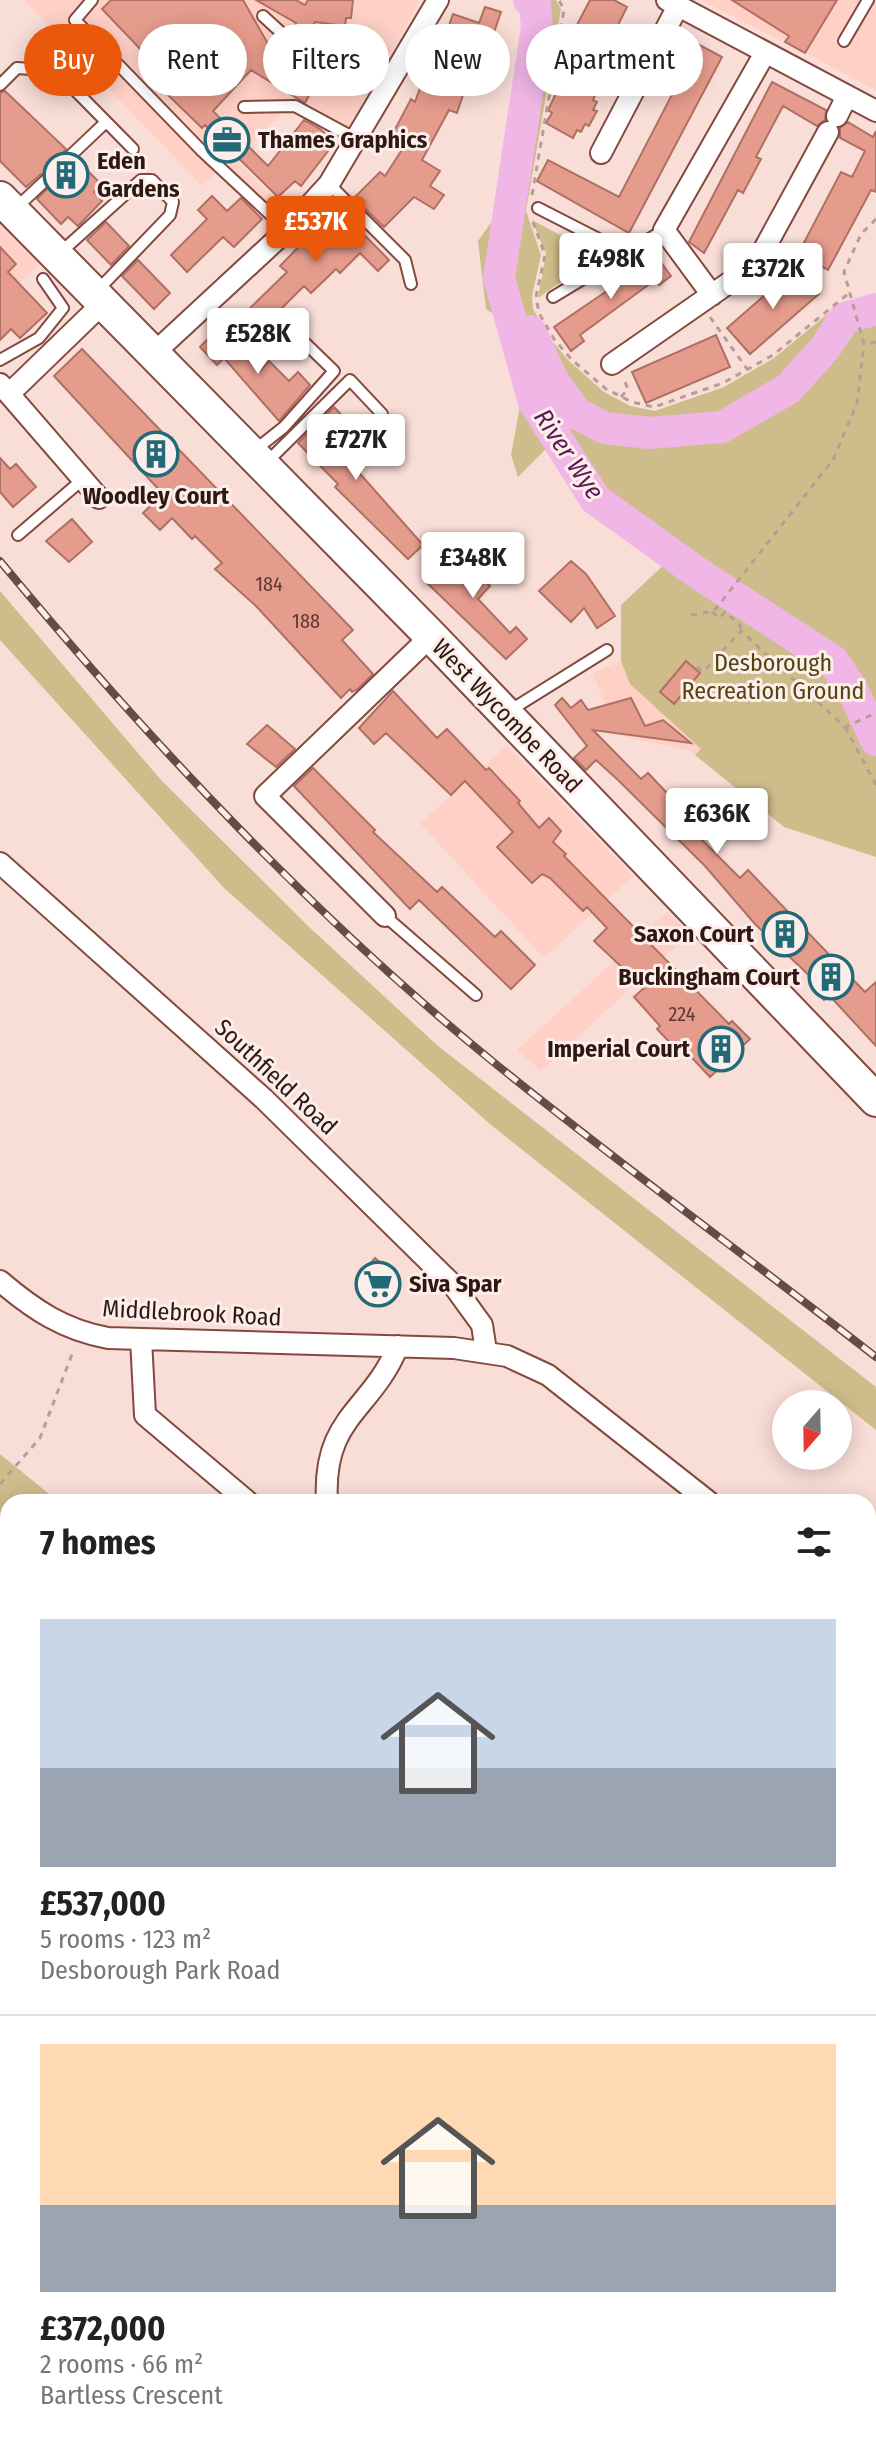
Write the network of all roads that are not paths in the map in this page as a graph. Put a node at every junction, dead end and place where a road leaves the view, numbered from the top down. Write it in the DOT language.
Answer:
graph roads {
  1 [pos="92,0"];
  2 [pos="438,0"];
  3 [pos="868,0"];
  4 [pos="670,2"];
  5 [pos="263,16"];
  6 [pos="272,24"];
  7 [pos="844,41"];
  8 [pos="765,53"];
  9 [pos="24,68"];
  10 [pos="391,81"];
  11 [pos="0,85"];
  12 [pos="81,96"];
  13 [pos="847,96"];
  14 [pos="244,107"];
  15 [pos="876,111"];
  16 [pos="106,122"];
  17 [pos="356,139"];
  18 [pos="133,149"];
  19 [pos="601,153"];
  20 [pos="68,158"];
  21 [pos="46,180"];
  22 [pos="329,184"];
  23 [pos="6,205"];
  24 [pos="538,208"];
  25 [pos="287,230"];
  26 [pos="664,230"];
  27 [pos="626,253"];
  28 [pos="50,268"];
  29 [pos="411,284"];
  30 [pos="553,297"];
  31 [pos="98,299"];
  32 [pos="706,299"];
  33 [pos="302,340"];
  34 [pos="153,354"];
  35 [pos="0,360"];
  36 [pos="612,364"];
  37 [pos="4,389"];
  38 [pos="382,414"];
  39 [pos="257,460"];
  40 [pos="82,480"];
  41 [pos="99,498"];
  42 [pos="18,535"];
  43 [pos="431,636"];
  44 [pos="607,650"];
  45 [pos="504,714"];
  46 [pos="0,863"];
  47 [pos="385,916"];
  48 [pos="476,995"];
  49 [pos="876,1100"];
  50 [pos="0,1281"];
  51 [pos="141,1339"];
  52 [pos="398,1346"];
  53 [pos="486,1351"];
  54 [pos="239,1494"];
  55 [pos="327,1494"];
  56 [pos="699,1494"];
  1 -- 25 [label="lane"];
  2 -- 10 [label="street"];
  3 -- 7 [label="lane"];
  4 -- 8 [label="street"];
  4 -- 19 [label="street"];
  5 -- 6 [label="lane"];
  8 -- 13 [label="street"];
  8 -- 26 [label="street"];
  9 -- 11 [label="lane"];
  10 -- 17 [label="street"];
  12 -- 16 [label="lane"];
  13 -- 15 [label="street"];
  13 -- 32 [label="street"];
  14 -- 17 [label="lane"];
  16 -- 18 [label="lane"];
  16 -- 20 [label="lane"];
  17 -- 22 [label="street"];
  21 -- 23 [label="lane"];
  22 -- 25 [label="street"];
  22 -- 29 [label="lane"];
  23 -- 28 [label="main road, West Wycombe Road"];
  24 -- 27 [label="lane"];
  25 -- 34 [label="street"];
  26 -- 27 [label="lane"];
  26 -- 32 [label="street"];
  27 -- 30 [label="lane"];
  28 -- 31 [label="main road, West Wycombe Road"];
  28 -- 31 [label="lane"];
  28 -- 35 [label="lane"];
  31 -- 34 [label="main road, West Wycombe Road"];
  31 -- 37 [label="street"];
  32 -- 36 [label="street"];
  33 -- 39 [label="lane"];
  34 -- 39 [label="main road, West Wycombe Road"];
  37 -- 40 [label="street"];
  38 -- 39 [label="lane"];
  39 -- 43 [label="main road, West Wycombe Road"];
  40 -- 41 [label="street"];
  40 -- 42 [label="lane"];
  43 -- 45 [label="main road, West Wycombe Road"];
  43 -- 47 [label="street"];
  44 -- 45 [label="lane"];
  45 -- 49 [label="main road, West Wycombe Road"];
  46 -- 53 [label="street, Southfield Road"];
  47 -- 48 [label="lane"];
  50 -- 51 [label="street, Middlebrook Road"];
  51 -- 52 [label="street, Middlebrook Road"];
  51 -- 54 [label="street"];
  52 -- 53 [label="street"];
  52 -- 55 [label="street"];
  53 -- 56 [label="street"];
}
